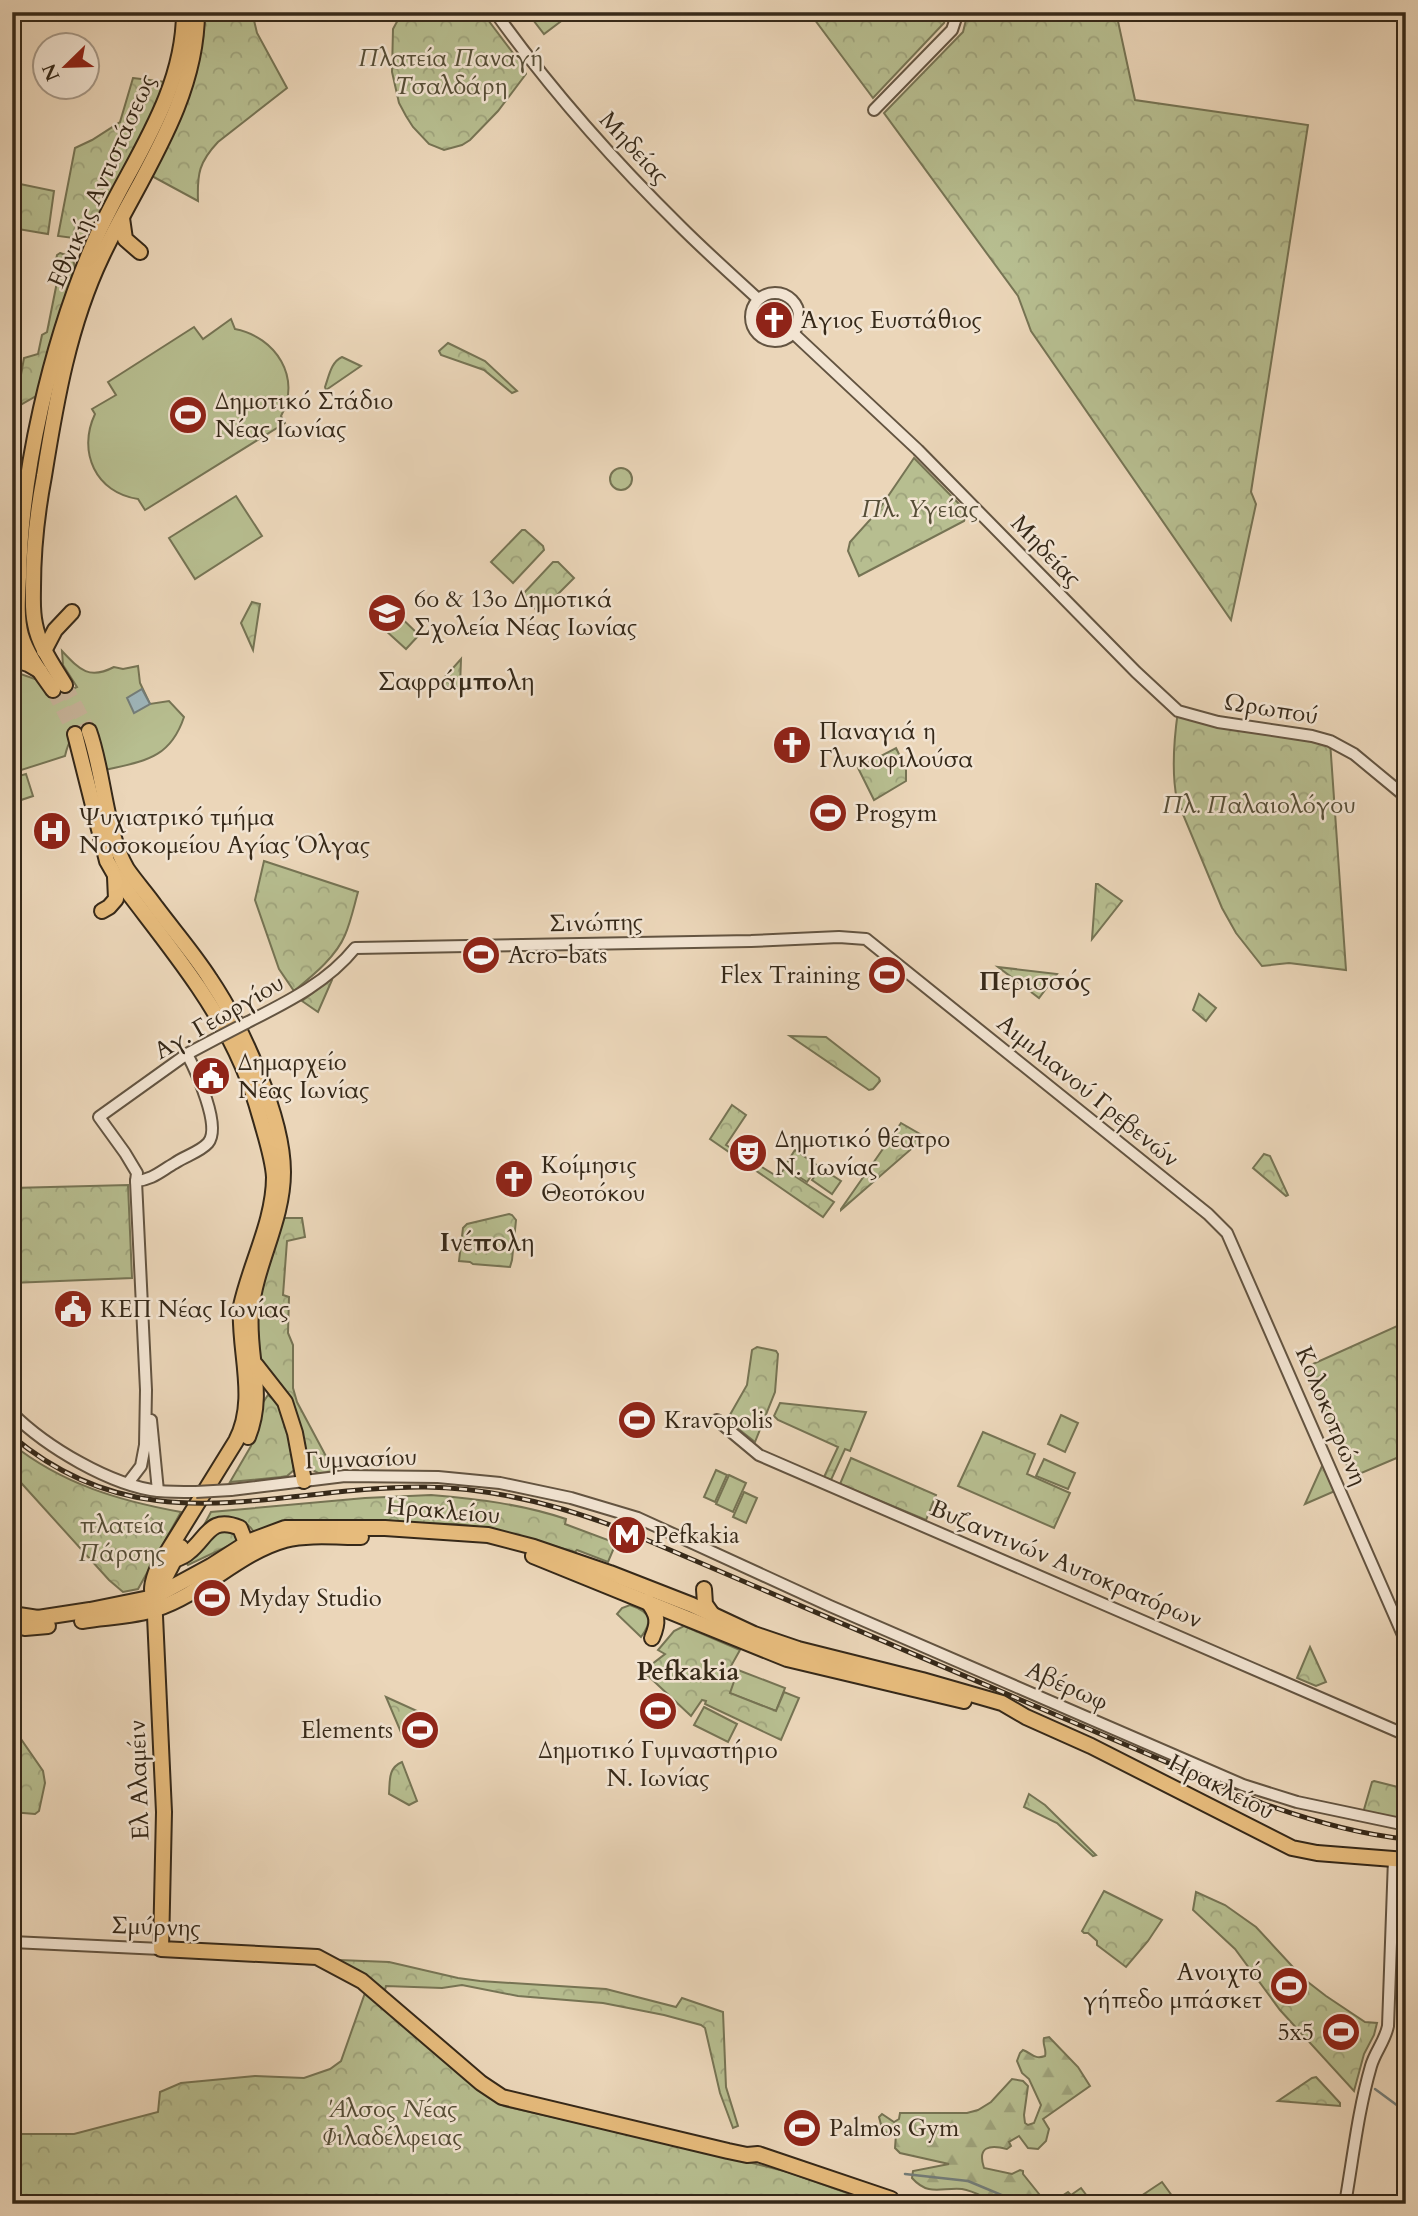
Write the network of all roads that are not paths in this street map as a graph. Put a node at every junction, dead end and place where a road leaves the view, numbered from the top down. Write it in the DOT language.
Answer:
graph roads {
  1 [pos="184,12"];
  2 [pos="197,12"];
  3 [pos="495,12"];
  4 [pos="958,12"];
  5 [pos="874,110"];
  6 [pos="122,216"];
  7 [pos="140,252"];
  8 [pos="758,299"];
  9 [pos="793,333"];
  10 [pos="72,612"];
  11 [pos="34,621"];
  12 [pos="16,631"];
  13 [pos="44,650"];
  14 [pos="12,659"];
  15 [pos="41,672"];
  16 [pos="1178,711"];
  17 [pos="1406,797"];
  18 [pos="115,875"];
  19 [pos="102,911"];
  20 [pos="839,937"];
  21 [pos="355,948"];
  22 [pos="187,1054"];
  23 [pos="136,1181"];
  24 [pos="1208,1214"];
  25 [pos="255,1364"];
  26 [pos="275,1388"];
  27 [pos="146,1390"];
  28 [pos="257,1407"];
  29 [pos="12,1413"];
  30 [pos="717,1420"];
  31 [pos="304,1481"];
  32 [pos="128,1483"];
  33 [pos="157,1491"];
  34 [pos="246,1543"];
  35 [pos="722,1556"];
  36 [pos="173,1561"];
  37 [pos="704,1589"];
  38 [pos="646,1600"];
  39 [pos="155,1601"];
  40 [pos="12,1614"];
  41 [pos="713,1615"];
  42 [pos="12,1625"];
  43 [pos="652,1638"];
  44 [pos="1406,1642"];
  45 [pos="1026,1717"];
  46 [pos="1406,1735"];
  47 [pos="1406,1825"];
  48 [pos="1400,1859"];
  49 [pos="12,1942"];
  50 [pos="161,1949"];
  51 [pos="889,2201"];
  52 [pos="1345,2204"];
  1 -- 12 [label="main road, Εθνικής Αντιστάσεως"];
  2 -- 6 [label="main road, Εθνικής Αντιστάσεως"];
  3 -- 8 [label="street, Μηδείας"];
  4 -- 5 [label="street"];
  6 -- 7 [label="main road"];
  6 -- 11 [label="main road, Εθνικής Αντιστάσεως"];
  8 -- 9 [label="street"];
  8 -- 9 [label="street"];
  9 -- 16 [label="street, Μηδείας"];
  10 -- 13 [label="main road"];
  11 -- 12 [label="street"];
  11 -- 13 [label="main road, Εθνικής Αντιστάσεως"];
  12 -- 15 [label="main road, Εθνικής Αντιστάσεως"];
  13 -- 15 [label="main road, Εθνικής Αντιστάσεως"];
  14 -- 15 [label="main road"];
  16 -- 17 [label="street, Ωρωπού"];
  18 -- 19 [label="main road"];
  18 -- 25 [label="main road"];
  18 -- 39 [label="main road"];
  20 -- 21 [label="street, Σινώπης"];
  20 -- 24 [label="street, Αιμιλιανού Γρεβενών"];
  21 -- 22 [label="street, Αγ. Γεωργίου, bridge"];
  22 -- 23 [label="street"];
  22 -- 23 [label="street, Αγ. Γεωργίου"];
  23 -- 27 [label="street"];
  24 -- 44 [label="street, Κολοκοτρώνη"];
  25 -- 26 [label="main road"];
  25 -- 28 [label="main road"];
  26 -- 28 [label="main road"];
  26 -- 31 [label="main road"];
  27 -- 32 [label="street"];
  27 -- 33 [label="street"];
  28 -- 36 [label="main road"];
  29 -- 32 [label="street, Γυμνασίου"];
  30 -- 46 [label="street, Βυζαντινών Αυτοκρατόρων"];
  31 -- 33 [label="street, Γυμνασίου, bridge"];
  31 -- 35 [label="street, Γυμνασίου"];
  32 -- 33 [label="street, Γυμνασίου"];
  34 -- 36 [label="main road"];
  34 -- 39 [label="main road, Ηρακλείου"];
  34 -- 41 [label="main road, Ηρακλείου"];
  35 -- 47 [label="street, Αβέρωφ"];
  36 -- 39 [label="main road"];
  37 -- 41 [label="main road"];
  38 -- 39 [label="main road, Ηρακλείου"];
  38 -- 43 [label="main road"];
  38 -- 45 [label="main road, Ηρακλείου"];
  39 -- 40 [label="main road, Ηρακλείου"];
  39 -- 42 [label="main road, Ηρακλείου"];
  39 -- 50 [label="main road, Ελ Αλαμέιν"];
  41 -- 45 [label="main road, Ηρακλείου"];
  45 -- 48 [label="main road, Ηρακλείου"];
  48 -- 52 [label="street"];
  49 -- 50 [label="street, Σμύρνης"];
  50 -- 51 [label="main road, Σμύρνης"];
}
